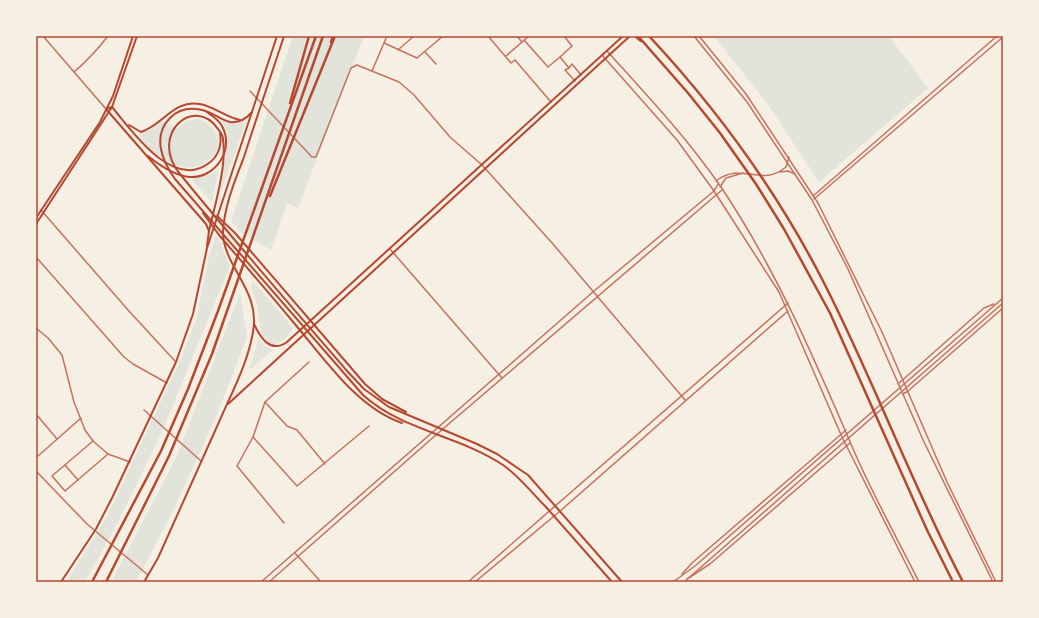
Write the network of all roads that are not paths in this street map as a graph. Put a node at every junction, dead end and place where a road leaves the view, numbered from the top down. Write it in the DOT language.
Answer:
graph roads {
  1 [pos="43,36"];
  2 [pos="108,36"];
  3 [pos="133,36"];
  4 [pos="137,36"];
  5 [pos="277,36"];
  6 [pos="284,36"];
  7 [pos="309,36"];
  8 [pos="316,36"];
  9 [pos="323,36"];
  10 [pos="334,36"];
  11 [pos="387,36"];
  12 [pos="414,36"];
  13 [pos="443,36"];
  14 [pos="488,36"];
  15 [pos="517,36"];
  16 [pos="529,36"];
  17 [pos="564,36"];
  18 [pos="623,36"];
  19 [pos="636,36"];
  20 [pos="648,36"];
  21 [pos="694,36"];
  22 [pos="698,36"];
  23 [pos="997,36"];
  24 [pos="629,37"];
  25 [pos="1003,37"];
  26 [pos="523,41"];
  27 [pos="384,43"];
  28 [pos="398,50"];
  29 [pos="607,51"];
  30 [pos="425,52"];
  31 [pos="602,55"];
  32 [pos="610,55"];
  33 [pos="505,56"];
  34 [pos="560,57"];
  35 [pos="606,59"];
  36 [pos="436,64"];
  37 [pos="569,68"];
  38 [pos="372,71"];
  39 [pos="74,72"];
  40 [pos="581,75"];
  41 [pos="575,81"];
  42 [pos="250,91"];
  43 [pos="551,102"];
  44 [pos="112,107"];
  45 [pos="106,109"];
  46 [pos="204,110"];
  47 [pos="253,110"];
  48 [pos="108,113"];
  49 [pos="241,120"];
  50 [pos="125,122"];
  51 [pos="285,123"];
  52 [pos="219,130"];
  53 [pos="143,151"];
  54 [pos="788,156"];
  55 [pos="788,161"];
  56 [pos="482,165"];
  57 [pos="486,168"];
  58 [pos="742,173"];
  59 [pos="778,173"];
  60 [pos="796,174"];
  61 [pos="716,181"];
  62 [pos="718,184"];
  63 [pos="720,187"];
  64 [pos="722,190"];
  65 [pos="714,191"];
  66 [pos="717,195"];
  67 [pos="812,196"];
  68 [pos="814,200"];
  69 [pos="198,206"];
  70 [pos="209,208"];
  71 [pos="41,210"];
  72 [pos="264,210"];
  73 [pos="44,212"];
  74 [pos="36,218"];
  75 [pos="36,224"];
  76 [pos="209,231"];
  77 [pos="207,248"];
  78 [pos="390,249"];
  79 [pos="394,253"];
  80 [pos="36,256"];
  81 [pos="594,291"];
  82 [pos="598,296"];
  83 [pos="1003,298"];
  84 [pos="788,303"];
  85 [pos="1003,303"];
  86 [pos="996,304"];
  87 [pos="785,306"];
  88 [pos="1003,308"];
  89 [pos="790,309"];
  90 [pos="788,311"];
  91 [pos="310,322"];
  92 [pos="254,324"];
  93 [pos="314,326"];
  94 [pos="36,328"];
  95 [pos="300,330"];
  96 [pos="304,335"];
  97 [pos="176,362"];
  98 [pos="309,362"];
  99 [pos="499,375"];
  100 [pos="502,378"];
  101 [pos="903,379"];
  102 [pos="167,383"];
  103 [pos="898,384"];
  104 [pos="908,391"];
  105 [pos="903,394"];
  106 [pos="682,397"];
  107 [pos="685,400"];
  108 [pos="265,402"];
  109 [pos="226,406"];
  110 [pos="144,410"];
  111 [pos="36,414"];
  112 [pos="412,415"];
  113 [pos="80,418"];
  114 [pos="407,424"];
  115 [pos="369,426"];
  116 [pos="438,427"];
  117 [pos="443,429"];
  118 [pos="846,430"];
  119 [pos="433,432"];
  120 [pos="437,434"];
  121 [pos="841,434"];
  122 [pos="253,437"];
  123 [pos="57,438"];
  124 [pos="93,440"];
  125 [pos="851,442"];
  126 [pos="846,446"];
  127 [pos="108,454"];
  128 [pos="38,456"];
  129 [pos="201,461"];
  130 [pos="130,462"];
  131 [pos="325,464"];
  132 [pos="65,465"];
  133 [pos="36,470"];
  134 [pos="78,480"];
  135 [pos="555,508"];
  136 [pos="550,512"];
  137 [pos="559,512"];
  138 [pos="554,516"];
  139 [pos="284,523"];
  140 [pos="295,552"];
  141 [pos="299,557"];
  142 [pos="148,575"];
  143 [pos="680,576"];
  144 [pos="60,582"];
  145 [pos="92,582"];
  146 [pos="106,582"];
  147 [pos="144,582"];
  148 [pos="261,582"];
  149 [pos="269,582"];
  150 [pos="321,582"];
  151 [pos="468,582"];
  152 [pos="475,582"];
  153 [pos="612,582"];
  154 [pos="622,582"];
  155 [pos="672,582"];
  156 [pos="684,582"];
  157 [pos="915,582"];
  158 [pos="918,582"];
  159 [pos="953,582"];
  160 [pos="962,582"];
  161 [pos="995,582"];
  1 -- 39 [label="street"];
  2 -- 39 [label="street"];
  3 -- 45 [label="main road"];
  4 -- 44 [label="main road"];
  5 -- 47 [label="main road"];
  6 -- 92 [label="main road"];
  7 -- 51 [label="highway"];
  8 -- 51 [label="highway"];
  9 -- 72 [label="highway"];
  10 -- 72 [label="highway"];
  11 -- 27 [label="street"];
  12 -- 28 [label="street"];
  13 -- 30 [label="street"];
  14 -- 33 [label="street"];
  15 -- 26 [label="street"];
  16 -- 26 [label="street"];
  17 -- 34 [label="street"];
  18 -- 29 [label="main road"];
  19 -- 159 [label="highway"];
  20 -- 160 [label="highway"];
  21 -- 55 [label="street"];
  22 -- 54 [label="street"];
  23 -- 67 [label="street"];
  24 -- 32 [label="main road"];
  25 -- 68 [label="street"];
  26 -- 33 [label="street"];
  26 -- 34 [label="street"];
  27 -- 28 [label="street"];
  27 -- 38 [label="street"];
  28 -- 30 [label="street"];
  29 -- 31 [label="main road"];
  29 -- 32 [label="street"];
  30 -- 36 [label="street"];
  31 -- 35 [label="street"];
  31 -- 40 [label="main road"];
  32 -- 35 [label="main road"];
  32 -- 61 [label="street"];
  33 -- 43 [label="street"];
  34 -- 37 [label="street"];
  35 -- 57 [label="main road"];
  35 -- 65 [label="street"];
  37 -- 40 [label="street"];
  37 -- 41 [label="street"];
  38 -- 42 [label="street"];
  38 -- 56 [label="street"];
  39 -- 45 [label="street"];
  40 -- 41 [label="main road"];
  41 -- 43 [label="main road"];
  43 -- 56 [label="main road"];
  44 -- 45 [label="main road"];
  44 -- 48 [label="main road"];
  44 -- 50 [label="main road"];
  45 -- 48 [label="main road"];
  45 -- 71 [label="main road"];
  46 -- 49 [label="main road"];
  46 -- 53 [label="main road"];
  46 -- 69 [label="main road"];
  47 -- 49 [label="main road"];
  47 -- 77 [label="main road"];
  48 -- 53 [label="main road"];
  48 -- 73 [label="main road"];
  49 -- 50 [label="main road"];
  50 -- 52 [label="main road"];
  51 -- 145 [label="highway"];
  52 -- 70 [label="main road"];
  52 -- 76 [label="main road"];
  53 -- 76 [label="main road"];
  54 -- 55 [label="street"];
  54 -- 67 [label="street"];
  55 -- 59 [label="street"];
  55 -- 60 [label="street"];
  56 -- 57 [label="street"];
  56 -- 78 [label="main road"];
  57 -- 79 [label="main road"];
  57 -- 81 [label="street"];
  58 -- 59 [label="street"];
  58 -- 61 [label="street"];
  58 -- 63 [label="street"];
  59 -- 60 [label="street"];
  60 -- 67 [label="street"];
  61 -- 62 [label="street"];
  62 -- 63 [label="street"];
  62 -- 65 [label="street"];
  63 -- 64 [label="street"];
  64 -- 66 [label="street"];
  64 -- 84 [label="street"];
  65 -- 66 [label="street"];
  65 -- 81 [label="street"];
  66 -- 82 [label="street"];
  66 -- 87 [label="street"];
  67 -- 68 [label="street"];
  68 -- 101 [label="street"];
  68 -- 103 [label="street"];
  69 -- 95 [label="main road"];
  69 -- 114 [label="main road"];
  70 -- 91 [label="main road"];
  70 -- 112 [label="main road"];
  71 -- 73 [label="street"];
  71 -- 74 [label="main road"];
  72 -- 146 [label="highway"];
  73 -- 75 [label="main road"];
  73 -- 97 [label="street"];
  76 -- 77 [label="main road"];
  77 -- 97 [label="main road"];
  78 -- 79 [label="street"];
  78 -- 91 [label="main road"];
  79 -- 93 [label="main road"];
  79 -- 99 [label="street"];
  80 -- 102 [label="street"];
  81 -- 82 [label="street"];
  81 -- 99 [label="street"];
  82 -- 100 [label="street"];
  82 -- 106 [label="street"];
  83 -- 86 [label="street"];
  84 -- 87 [label="street"];
  84 -- 89 [label="street"];
  85 -- 156 [label="street"];
  86 -- 101 [label="street"];
  86 -- 143 [label="street"];
  87 -- 90 [label="street"];
  87 -- 106 [label="street"];
  88 -- 104 [label="street"];
  89 -- 90 [label="street"];
  89 -- 118 [label="street"];
  90 -- 107 [label="street"];
  90 -- 121 [label="street"];
  91 -- 93 [label="main road"];
  91 -- 95 [label="main road"];
  92 -- 95 [label="main road"];
  92 -- 109 [label="main road"];
  93 -- 96 [label="main road"];
  93 -- 112 [label="main road"];
  94 -- 113 [label="street"];
  95 -- 96 [label="main road"];
  96 -- 109 [label="main road"];
  96 -- 114 [label="main road"];
  97 -- 102 [label="main road"];
  98 -- 108 [label="street"];
  99 -- 100 [label="street"];
  99 -- 116 [label="street"];
  100 -- 117 [label="street"];
  101 -- 103 [label="street"];
  101 -- 104 [label="street"];
  102 -- 130 [label="main road"];
  103 -- 105 [label="street"];
  104 -- 105 [label="street"];
  104 -- 161 [label="street"];
  105 -- 161 [label="street"];
  106 -- 107 [label="street"];
  106 -- 135 [label="street"];
  107 -- 137 [label="street"];
  108 -- 122 [label="street"];
  108 -- 131 [label="street"];
  109 -- 129 [label="main road"];
  110 -- 129 [label="street"];
  111 -- 123 [label="street"];
  112 -- 116 [label="main road"];
  113 -- 123 [label="street"];
  113 -- 124 [label="street"];
  114 -- 119 [label="main road"];
  115 -- 131 [label="street"];
  116 -- 117 [label="main road"];
  116 -- 119 [label="street"];
  117 -- 120 [label="street"];
  117 -- 135 [label="main road"];
  118 -- 121 [label="street"];
  118 -- 125 [label="street"];
  119 -- 120 [label="main road"];
  119 -- 140 [label="street"];
  120 -- 136 [label="main road"];
  120 -- 141 [label="street"];
  121 -- 126 [label="street"];
  121 -- 143 [label="street"];
  122 -- 131 [label="street"];
  122 -- 139 [label="street"];
  123 -- 128 [label="street"];
  124 -- 127 [label="street"];
  124 -- 132 [label="street"];
  125 -- 126 [label="street"];
  125 -- 158 [label="street"];
  126 -- 156 [label="street"];
  126 -- 157 [label="street"];
  127 -- 130 [label="street"];
  127 -- 134 [label="street"];
  129 -- 142 [label="main road"];
  130 -- 144 [label="main road"];
  132 -- 134 [label="street"];
  132 -- 134 [label="street"];
  133 -- 142 [label="street"];
  135 -- 136 [label="street"];
  135 -- 137 [label="main road"];
  136 -- 138 [label="main road"];
  136 -- 151 [label="street"];
  137 -- 138 [label="street"];
  137 -- 154 [label="main road"];
  138 -- 152 [label="street"];
  138 -- 153 [label="main road"];
  140 -- 141 [label="street"];
  140 -- 148 [label="street"];
  141 -- 149 [label="street"];
  141 -- 150 [label="street"];
  142 -- 147 [label="main road"];
  143 -- 155 [label="street"];
}
